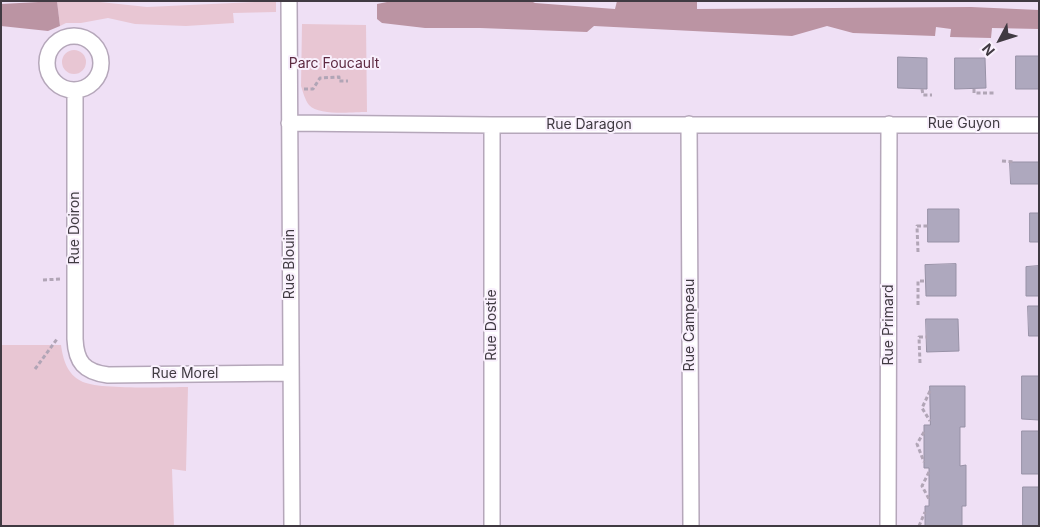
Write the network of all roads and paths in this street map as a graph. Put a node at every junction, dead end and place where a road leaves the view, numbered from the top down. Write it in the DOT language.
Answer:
graph roads {
  1 [pos="289,1"];
  2 [pos="348,81"];
  3 [pos="922,88"];
  4 [pos="289,89"];
  5 [pos="974,89"];
  6 [pos="75,90"];
  7 [pos="995,93"];
  8 [pos="932,95"];
  9 [pos="289,123"];
  10 [pos="689,124"];
  11 [pos="889,124"];
  12 [pos="1039,124"];
  13 [pos="492,125"];
  14 [pos="1002,161"];
  15 [pos="1015,162"];
  16 [pos="928,226"];
  17 [pos="918,252"];
  18 [pos="926,281"];
  19 [pos="918,305"];
  20 [pos="927,337"];
  21 [pos="58,339"];
  22 [pos="920,363"];
  23 [pos="82,364"];
  24 [pos="35,369"];
  25 [pos="290,373"];
  26 [pos="930,391"];
  27 [pos="930,420"];
  28 [pos="924,432"];
  29 [pos="924,462"];
  30 [pos="929,472"];
  31 [pos="930,499"];
  32 [pos="925,512"];
  33 [pos="292,526"];
  34 [pos="492,526"];
  35 [pos="691,526"];
  36 [pos="888,526"];
  37 [pos="920,526"];
  1 -- 4 [label="street, Rue Blouin"];
  2 -- 4 [label="path"];
  3 -- 8 [label="path"];
  4 -- 9 [label="street, Rue Blouin"];
  5 -- 7 [label="path"];
  6 -- 23 [label="street, Rue Doiron"];
  9 -- 13 [label="street, Rue Daragon"];
  9 -- 25 [label="street, Rue Blouin"];
  10 -- 11 [label="street, Rue Daragon"];
  10 -- 13 [label="street, Rue Daragon"];
  10 -- 35 [label="street, Rue Campeau"];
  11 -- 12 [label="street, Rue Guyon"];
  11 -- 36 [label="street, Rue Primard"];
  13 -- 34 [label="street, Rue Dostie"];
  14 -- 15 [label="path"];
  16 -- 17 [label="path"];
  18 -- 19 [label="path"];
  20 -- 22 [label="path"];
  21 -- 24 [label="path"];
  23 -- 25 [label="street, Rue Morel"];
  25 -- 33 [label="street, Rue Blouin"];
  26 -- 27 [label="path"];
  28 -- 29 [label="path"];
  30 -- 31 [label="path"];
  32 -- 37 [label="path"];
}
